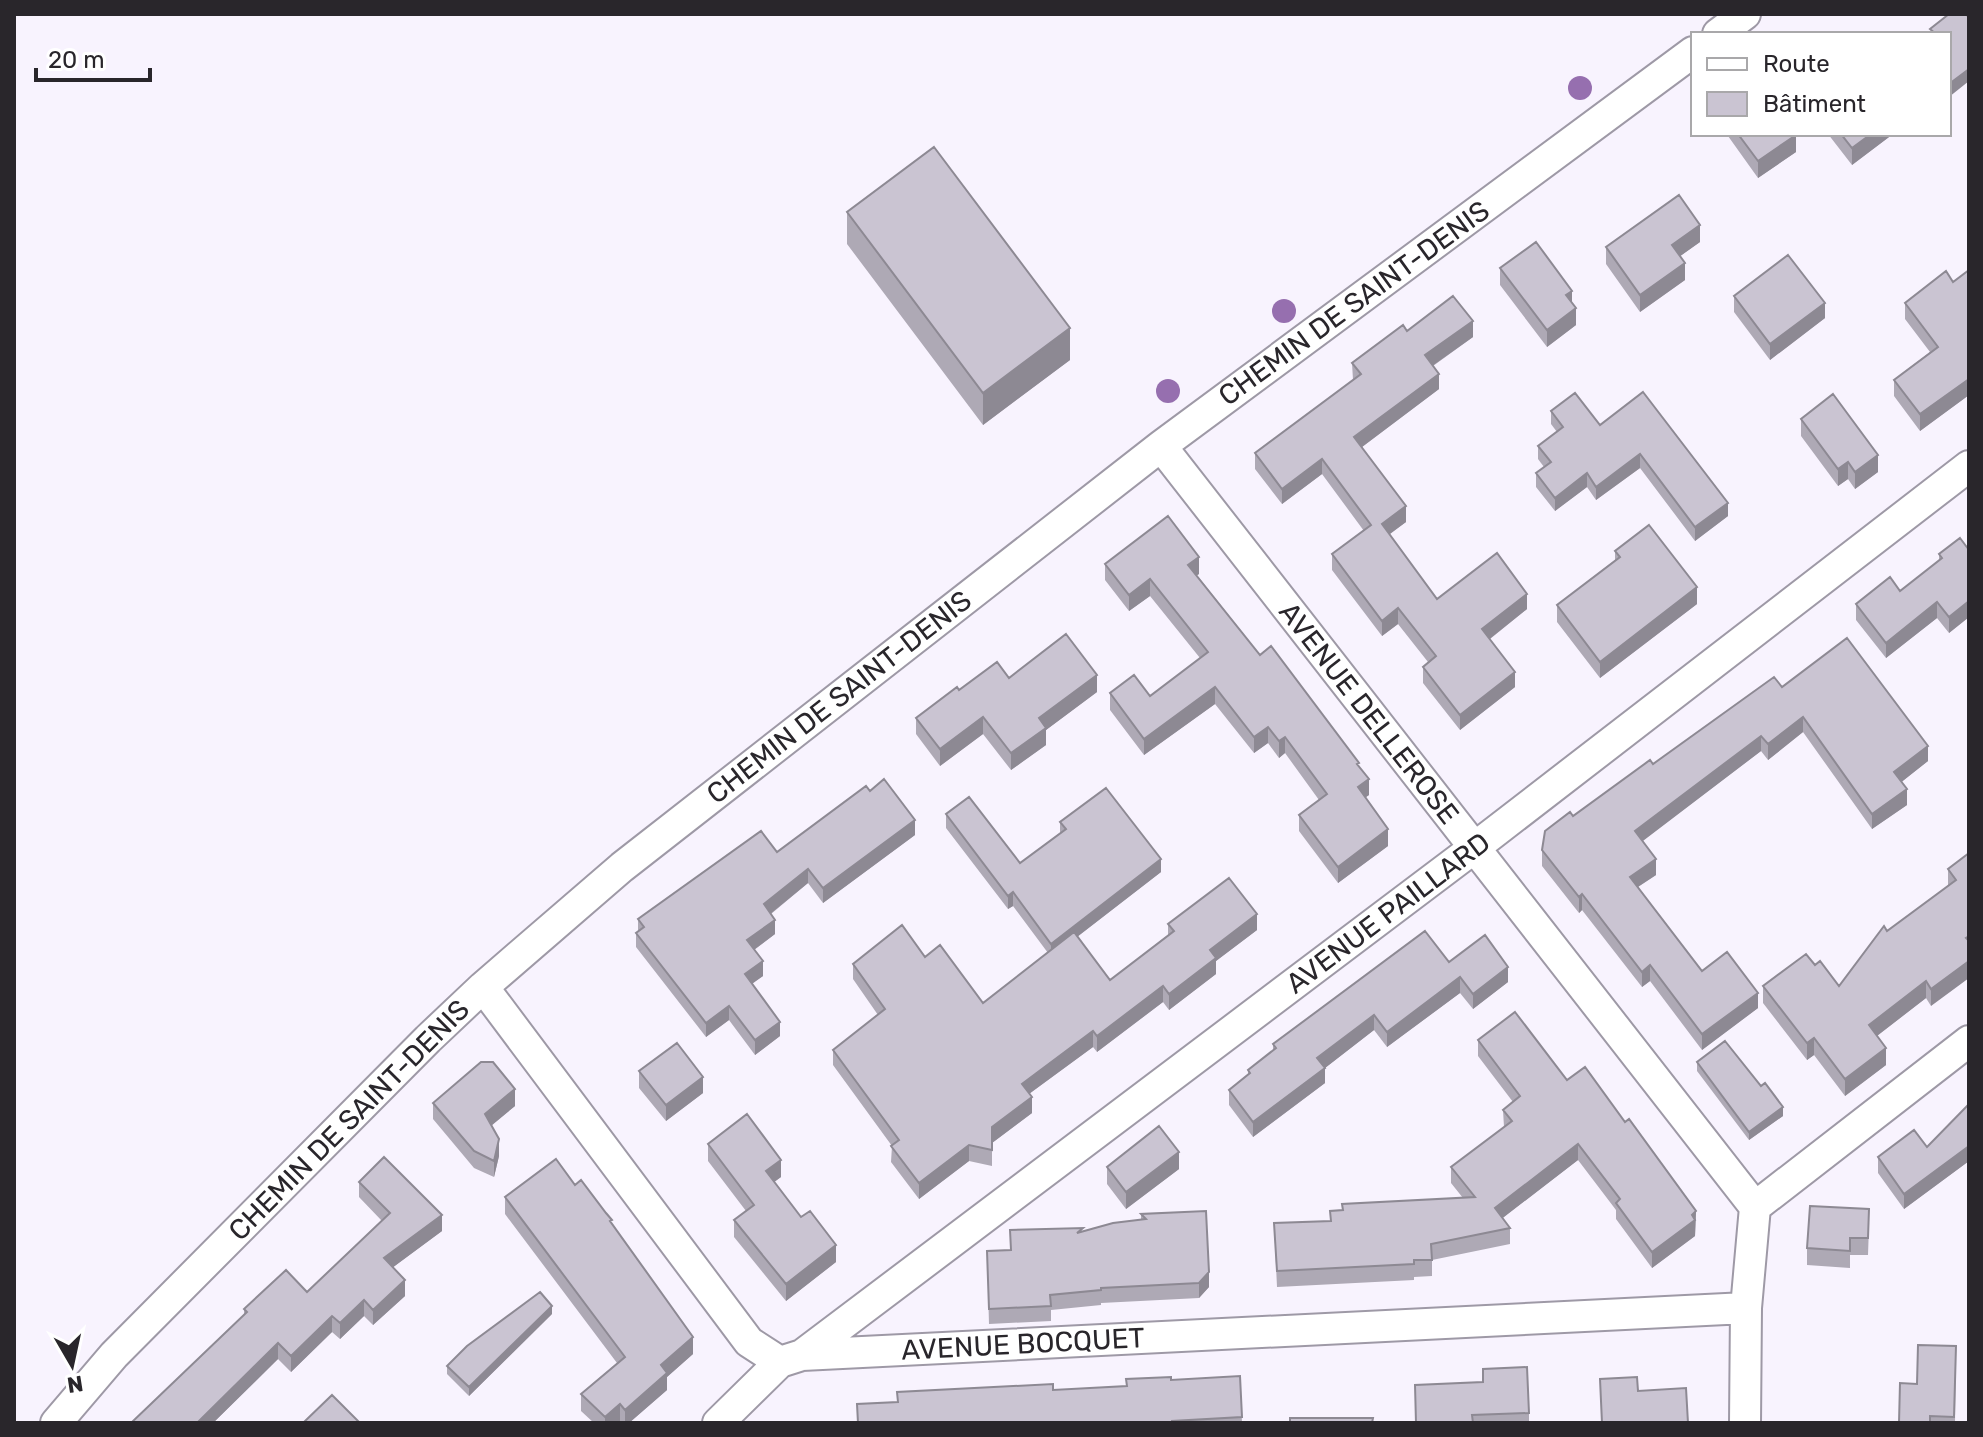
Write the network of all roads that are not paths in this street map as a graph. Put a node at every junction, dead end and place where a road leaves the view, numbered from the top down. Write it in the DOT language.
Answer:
graph roads {
  1 [pos="1745,14"];
  2 [pos="1721,32"];
  3 [pos="1691,53"];
  4 [pos="1161,446"];
  5 [pos="1969,466"];
  6 [pos="1474,848"];
  7 [pos="483,987"];
  8 [pos="1969,1041"];
  9 [pos="1755,1207"];
  10 [pos="1746,1308"];
  11 [pos="791,1358"];
  12 [pos="56,1423"];
  13 [pos="718,1423"];
  14 [pos="1745,1423"];
  1 -- 2 [label="street"];
  3 -- 4 [label="street, CHEMIN DE SAINT-DENIS"];
  4 -- 6 [label="street, AVENUE DELLEROSE"];
  4 -- 7 [label="street, CHEMIN DE SAINT-DENIS"];
  5 -- 6 [label="street, AVENUE PAILLARD"];
  6 -- 9 [label="street, AVENUE DELLEROSE"];
  6 -- 11 [label="street, AVENUE PAILLARD"];
  7 -- 11 [label="street"];
  7 -- 12 [label="street, CHEMIN DE SAINT-DENIS"];
  8 -- 9 [label="street"];
  9 -- 10 [label="street"];
  10 -- 11 [label="street, AVENUE BOCQUET"];
  10 -- 14 [label="street"];
  11 -- 13 [label="street, AVENUE PAILLARD"];
}
